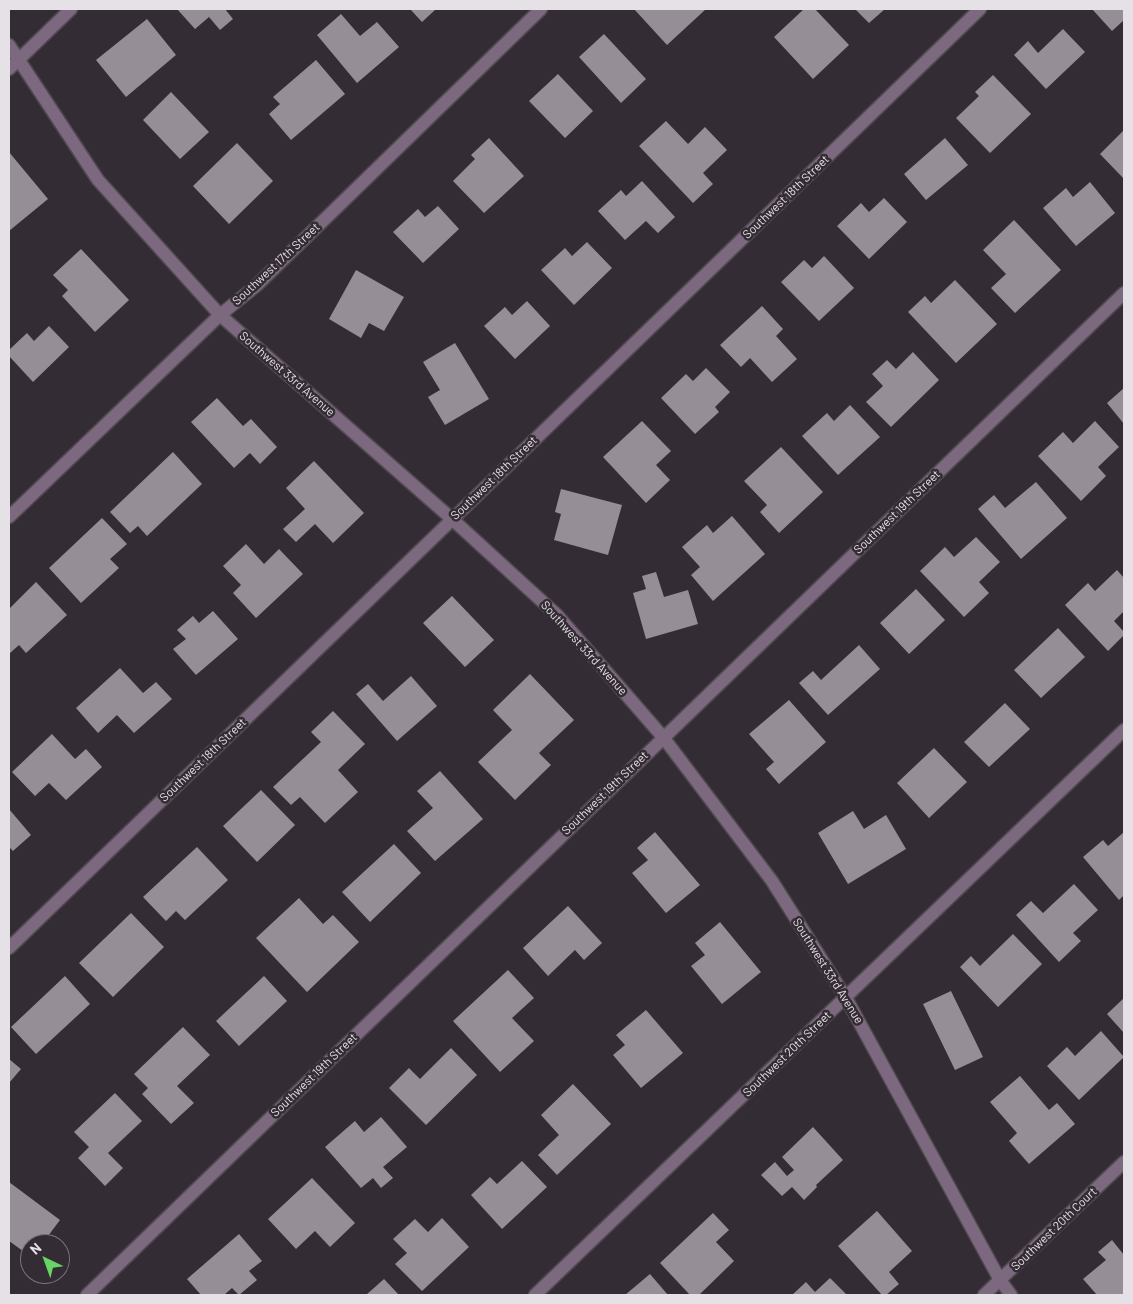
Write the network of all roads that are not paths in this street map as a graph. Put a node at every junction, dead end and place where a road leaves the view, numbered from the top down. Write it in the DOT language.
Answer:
graph roads {
  1 [pos="71,9"];
  2 [pos="541,9"];
  3 [pos="980,9"];
  4 [pos="9,45"];
  5 [pos="13,65"];
  6 [pos="1124,293"];
  7 [pos="220,315"];
  8 [pos="9,517"];
  9 [pos="452,519"];
  10 [pos="1124,730"];
  11 [pos="663,737"];
  12 [pos="9,948"];
  13 [pos="846,998"];
  14 [pos="1124,1162"];
  15 [pos="1000,1280"];
  16 [pos="87,1295"];
  17 [pos="535,1295"];
  18 [pos="984,1295"];
  19 [pos="1011,1295"];
  1 -- 5 [label="street"];
  2 -- 7 [label="street, Southwest 17th Street"];
  3 -- 9 [label="street, Southwest 18th Street"];
  4 -- 5 [label="street, Southwest 33rd Avenue"];
  5 -- 7 [label="street, Southwest 33rd Avenue"];
  6 -- 11 [label="street, Southwest 19th Street"];
  7 -- 8 [label="street, Southwest 17th Street"];
  7 -- 9 [label="street, Southwest 33rd Avenue"];
  9 -- 11 [label="street, Southwest 33rd Avenue"];
  9 -- 12 [label="street, Southwest 18th Street"];
  10 -- 13 [label="street, Southwest 20th Street"];
  11 -- 13 [label="street, Southwest 33rd Avenue"];
  11 -- 16 [label="street, Southwest 19th Street"];
  13 -- 15 [label="street, Southwest 33rd Avenue"];
  13 -- 17 [label="street, Southwest 20th Street"];
  14 -- 15 [label="street, Southwest 20th Court"];
  15 -- 18 [label="street, Southwest 20th Court"];
  15 -- 19 [label="street, Southwest 33rd Avenue"];
}
